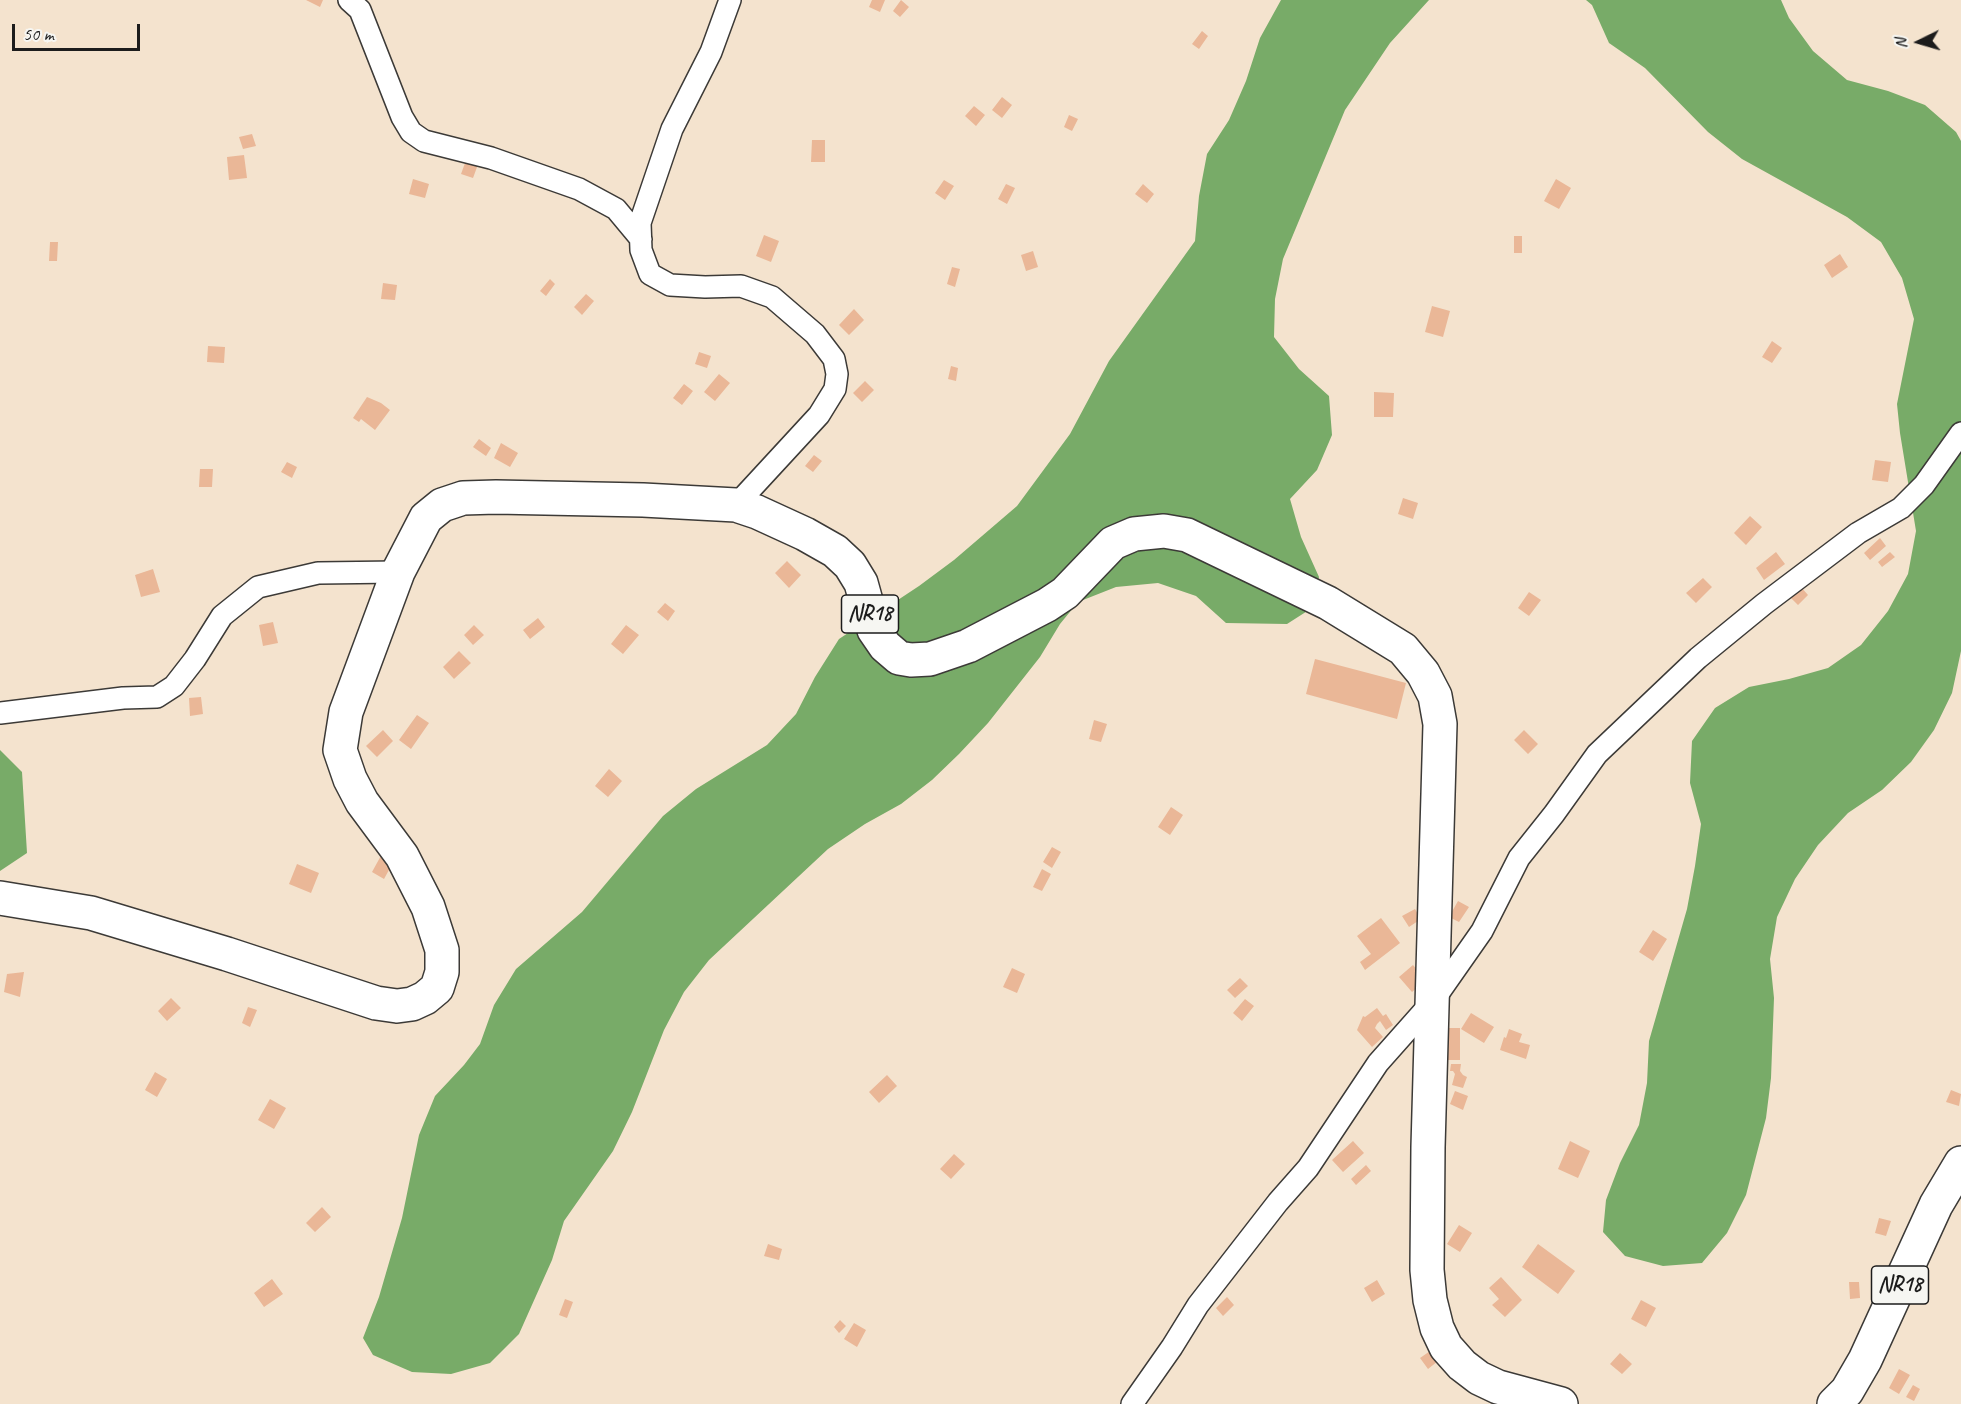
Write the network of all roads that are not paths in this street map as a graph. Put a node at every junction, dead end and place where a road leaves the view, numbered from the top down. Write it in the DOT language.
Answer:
graph roads {
  1 [pos="349,0"];
  2 [pos="730,0"];
  3 [pos="640,239"];
  4 [pos="1961,433"];
  5 [pos="736,506"];
  6 [pos="398,572"];
  7 [pos="0,713"];
  8 [pos="0,898"];
  9 [pos="1433,1001"];
  10 [pos="1961,1163"];
  11 [pos="1548,1403"];
  12 [pos="1132,1404"];
  13 [pos="1834,1404"];
  1 -- 3 [label="street"];
  2 -- 3 [label="street"];
  3 -- 5 [label="street"];
  4 -- 9 [label="street"];
  5 -- 6 [label="main road, NR18"];
  5 -- 9 [label="main road, NR18"];
  6 -- 7 [label="street"];
  6 -- 8 [label="main road, NR18"];
  9 -- 11 [label="main road, NR18"];
  9 -- 12 [label="street"];
  10 -- 13 [label="main road, NR18"];
}
